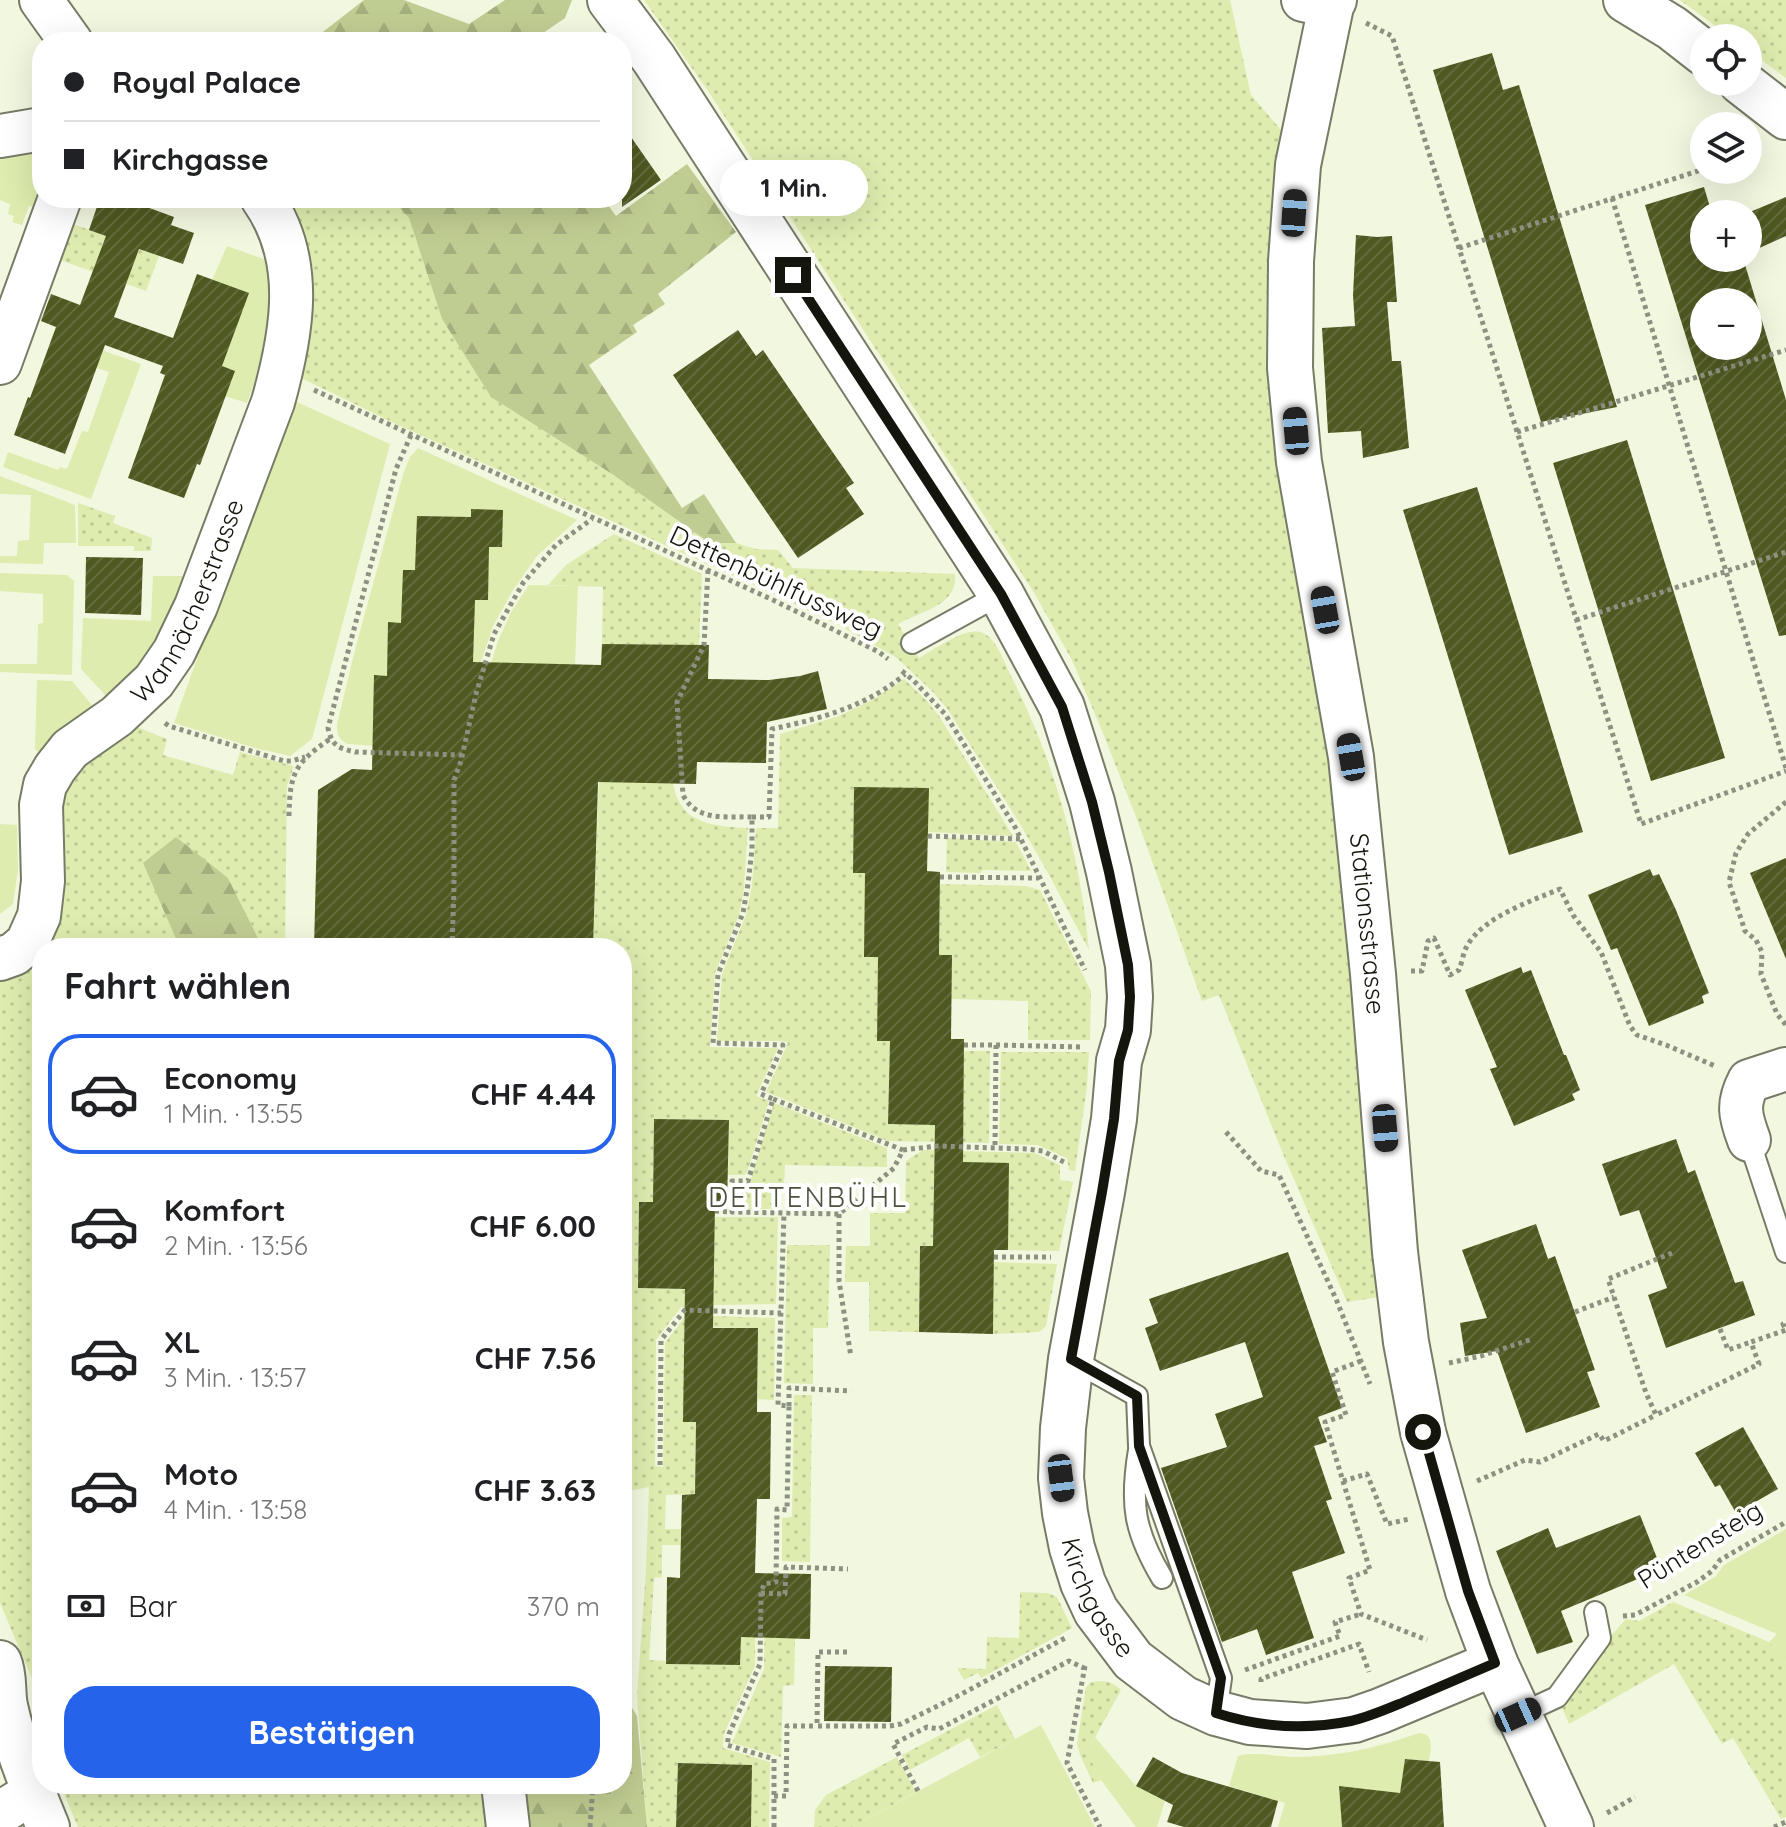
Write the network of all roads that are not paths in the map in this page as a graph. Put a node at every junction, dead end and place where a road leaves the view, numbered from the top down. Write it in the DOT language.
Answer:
graph roads {
  1 [pos="41,0"];
  2 [pos="610,0"];
  3 [pos="1626,0"];
  4 [pos="1334,7"];
  5 [pos="64,32"];
  6 [pos="1690,42"];
  7 [pos="1759,96"];
  8 [pos="1786,117"];
  9 [pos="32,131"];
  10 [pos="0,136"];
  11 [pos="56,208"];
  12 [pos="267,208"];
  13 [pos="0,363"];
  14 [pos="1001,594"];
  15 [pos="912,643"];
  16 [pos="23,952"];
  17 [pos="1768,1075"];
  18 [pos="1749,1140"];
  19 [pos="1786,1252"];
  20 [pos="1071,1359"];
  21 [pos="1139,1446"];
  22 [pos="1162,1578"];
  23 [pos="1595,1612"];
  24 [pos="0,1662"];
  25 [pos="1495,1663"];
  26 [pos="1218,1695"];
  27 [pos="1518,1715"];
  28 [pos="504,1794"];
  29 [pos="27,1811"];
  30 [pos="1589,1820"];
  31 [pos="508,1827"];
  1 -- 5 [label="street"];
  2 -- 14 [label="street, Kirchgasse"];
  3 -- 6 [label="street"];
  4 -- 25 [label="street, Stationsstrasse"];
  7 -- 8 [label="street"];
  9 -- 10 [label="street"];
  11 -- 13 [label="street"];
  12 -- 16 [label="street, Wannächerstrasse"];
  14 -- 15 [label="lane"];
  14 -- 20 [label="street, Kirchgasse"];
  17 -- 18 [label="street"];
  18 -- 19 [label="lane"];
  20 -- 21 [label="lane"];
  20 -- 26 [label="street, Kirchgasse"];
  21 -- 22 [label="lane"];
  21 -- 26 [label="lane"];
  23 -- 27 [label="lane"];
  24 -- 29 [label="street"];
  25 -- 26 [label="street, Kirchgasse"];
  25 -- 27 [label="street, Stationsstrasse"];
  27 -- 30 [label="street, Stationsstrasse"];
  28 -- 31 [label="street"];
}
